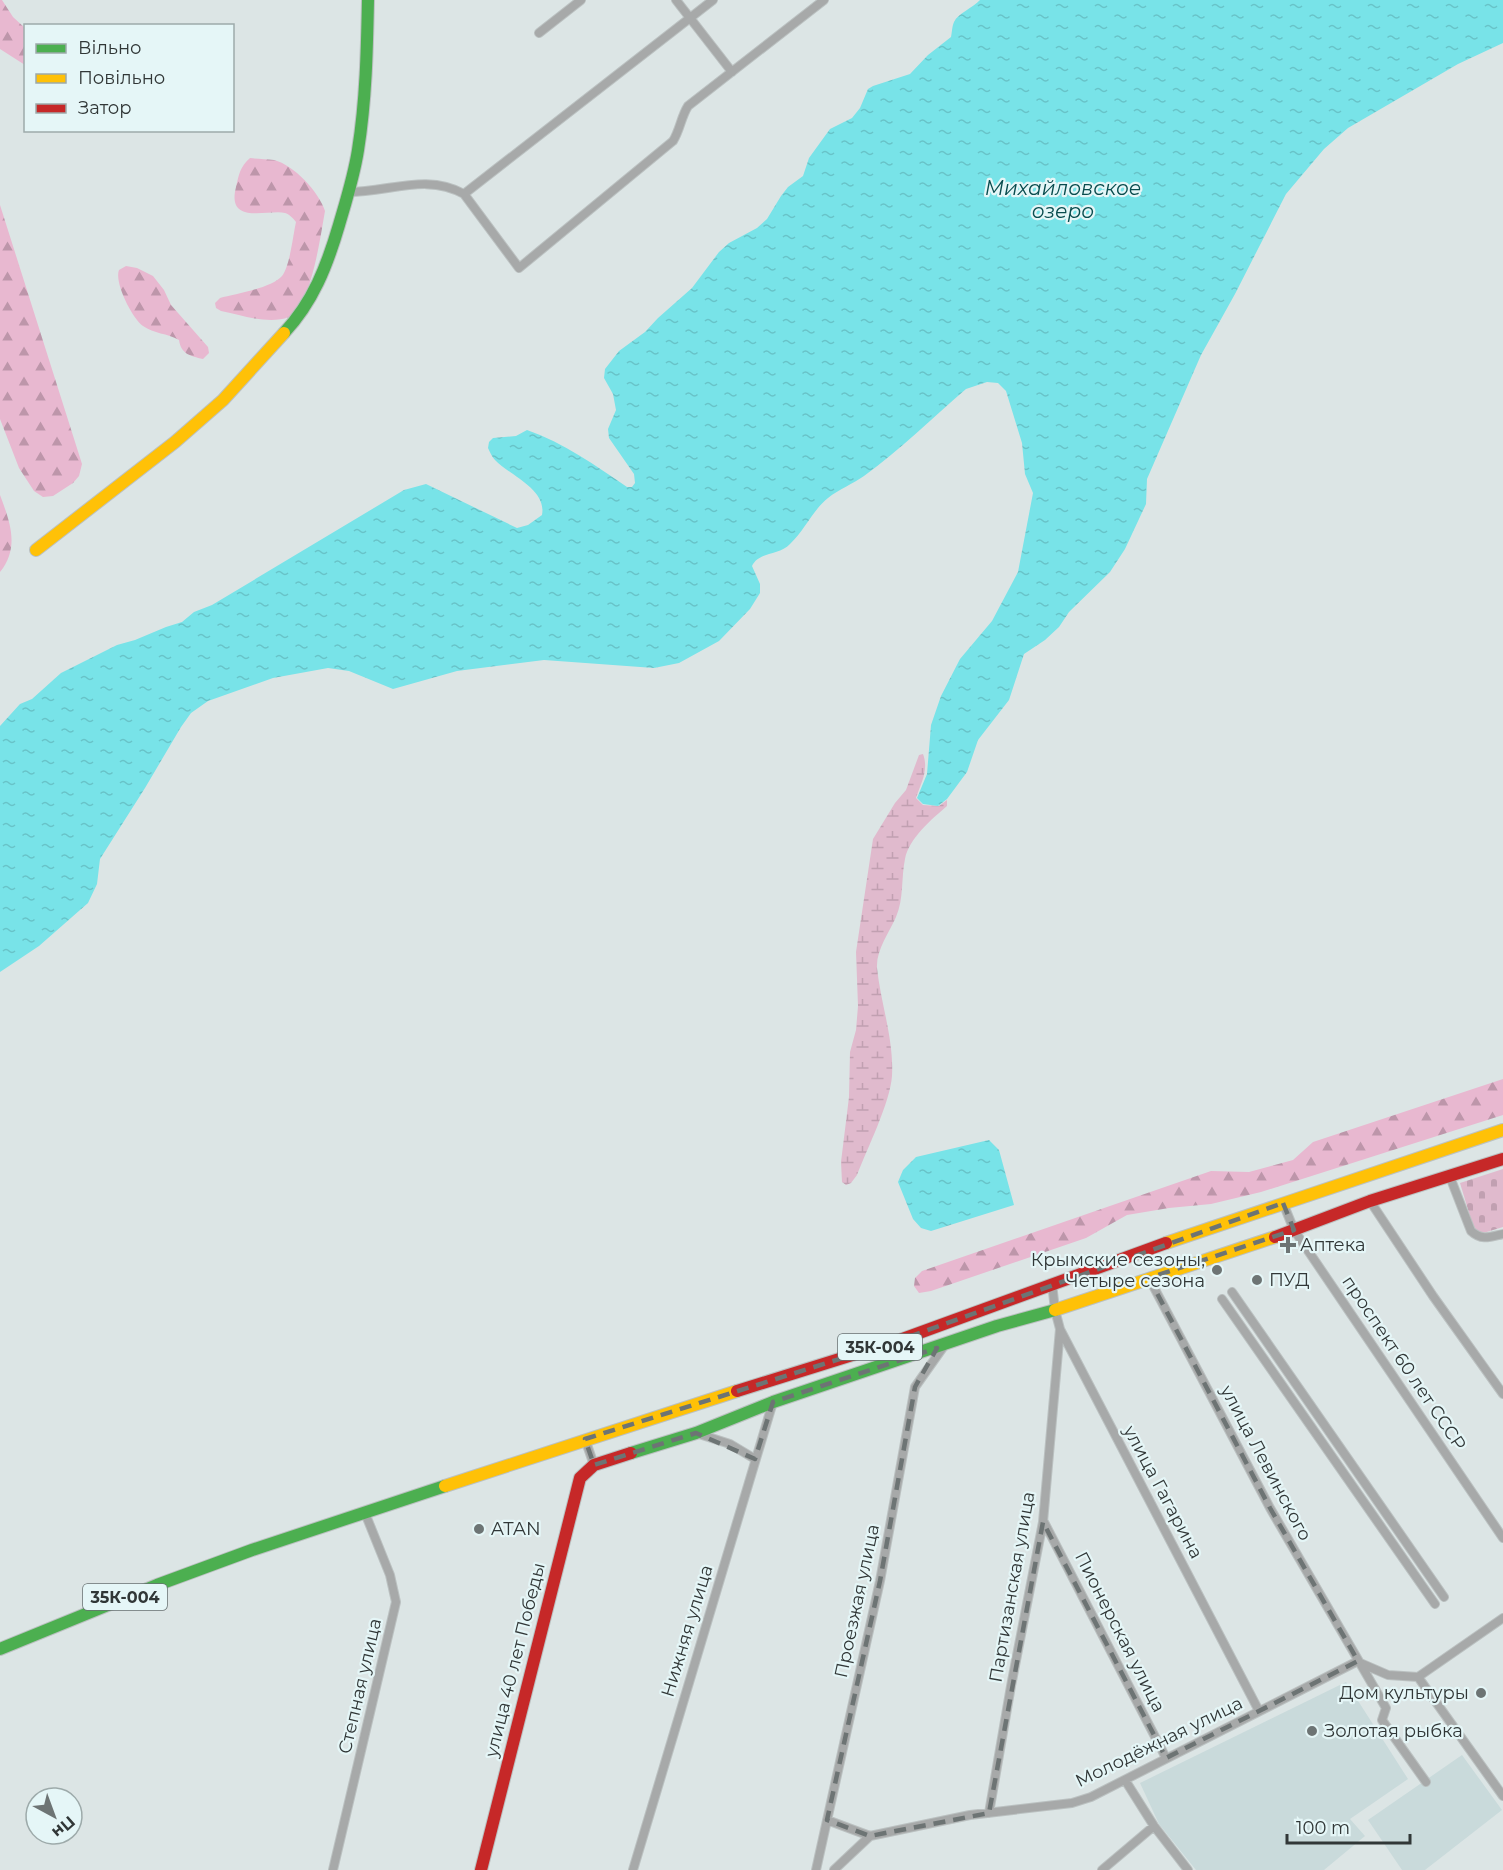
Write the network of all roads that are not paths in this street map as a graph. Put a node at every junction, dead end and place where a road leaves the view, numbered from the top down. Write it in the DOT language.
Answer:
graph roads {
  1 [pos="368,0"];
  2 [pos="581,0"];
  3 [pos="676,0"];
  4 [pos="713,0"];
  5 [pos="824,0"];
  6 [pos="690,18"];
  7 [pos="539,33"];
  8 [pos="732,72"];
  9 [pos="349,192"];
  10 [pos="464,194"];
  11 [pos="36,550"];
  12 [pos="1503,1130"];
  13 [pos="1503,1160"];
  14 [pos="1450,1177"];
  15 [pos="1370,1201"];
  16 [pos="1283,1203"];
  17 [pos="1294,1230"];
  18 [pos="1503,1234"];
  19 [pos="1149,1278"];
  20 [pos="1052,1283"];
  21 [pos="1232,1292"];
  22 [pos="1222,1299"];
  23 [pos="1055,1310"];
  24 [pos="1251,1319"];
  25 [pos="1240,1326"];
  26 [pos="1060,1329"];
  27 [pos="944,1346"];
  28 [pos="1503,1394"];
  29 [pos="1305,1398"];
  30 [pos="773,1402"];
  31 [pos="1295,1405"];
  32 [pos="696,1433"];
  33 [pos="585,1439"];
  34 [pos="756,1458"];
  35 [pos="594,1465"];
  36 [pos="365,1513"];
  37 [pos="1043,1522"];
  38 [pos="1503,1538"];
  39 [pos="1444,1598"];
  40 [pos="1435,1604"];
  41 [pos="1503,1618"];
  42 [pos="0,1649"];
  43 [pos="1358,1661"];
  44 [pos="1418,1677"];
  45 [pos="1260,1711"];
  46 [pos="1166,1758"];
  47 [pos="1125,1780"];
  48 [pos="1426,1782"];
  49 [pos="1503,1796"];
  50 [pos="988,1813"];
  51 [pos="826,1820"];
  52 [pos="1154,1826"];
  53 [pos="870,1836"];
  54 [pos="333,1870"];
  55 [pos="481,1870"];
  56 [pos="633,1870"];
  57 [pos="816,1870"];
  58 [pos="834,1870"];
  59 [pos="1102,1870"];
  60 [pos="1188,1870"];
  1 -- 9 [label="street"];
  2 -- 7 [label="street"];
  3 -- 6 [label="street"];
  4 -- 6 [label="street"];
  5 -- 8 [label="street"];
  6 -- 8 [label="street"];
  6 -- 10 [label="street"];
  8 -- 10 [label="street"];
  9 -- 10 [label="street"];
  9 -- 11 [label="street"];
  12 -- 16 [label="street, 35К-004"];
  13 -- 14 [label="street"];
  14 -- 15 [label="street"];
  14 -- 18 [label="street"];
  15 -- 17 [label="street"];
  15 -- 28 [label="street"];
  16 -- 17 [label="street, проспект 60 лет СССР"];
  16 -- 20 [label="street, 35К-004"];
  17 -- 19 [label="street"];
  17 -- 38 [label="street, проспект 60 лет СССР"];
  19 -- 23 [label="street"];
  19 -- 43 [label="street, улица Левинского"];
  20 -- 23 [label="street, улица Гагарина"];
  20 -- 33 [label="street, 35К-004"];
  21 -- 24 [label="street"];
  22 -- 25 [label="street"];
  23 -- 26 [label="street, улица Гагарина"];
  23 -- 27 [label="street"];
  24 -- 25 [label="street"];
  24 -- 29 [label="street"];
  25 -- 31 [label="street"];
  26 -- 37 [label="street, Партизанская улица"];
  26 -- 45 [label="street, улица Гагарина"];
  27 -- 30 [label="street"];
  27 -- 51 [label="street, Проезжая улица"];
  29 -- 31 [label="street"];
  29 -- 39 [label="street"];
  30 -- 32 [label="street"];
  30 -- 34 [label="street, Нижняя улица"];
  31 -- 40 [label="street"];
  32 -- 34 [label="street"];
  32 -- 35 [label="street"];
  33 -- 35 [label="street"];
  33 -- 36 [label="street, 35К-004"];
  34 -- 56 [label="street, Нижняя улица"];
  35 -- 55 [label="street, улица 40 лет Победы"];
  36 -- 42 [label="street, 35К-004"];
  36 -- 54 [label="street, Степная улица"];
  37 -- 46 [label="street, Пионерская улица"];
  37 -- 50 [label="street, Партизанская улица"];
  41 -- 44 [label="street"];
  43 -- 44 [label="street"];
  43 -- 45 [label="street, Молодёжная улица"];
  43 -- 48 [label="street, улица Левинского"];
  44 -- 49 [label="street"];
  45 -- 46 [label="street, Молодёжная улица"];
  46 -- 47 [label="street, Молодёжная улица"];
  47 -- 50 [label="street, Молодёжная улица"];
  47 -- 52 [label="street"];
  50 -- 53 [label="street, Молодёжная улица"];
  51 -- 53 [label="street"];
  51 -- 57 [label="street, Проезжая улица"];
  52 -- 59 [label="street"];
  52 -- 60 [label="street"];
  53 -- 58 [label="street"];
}
